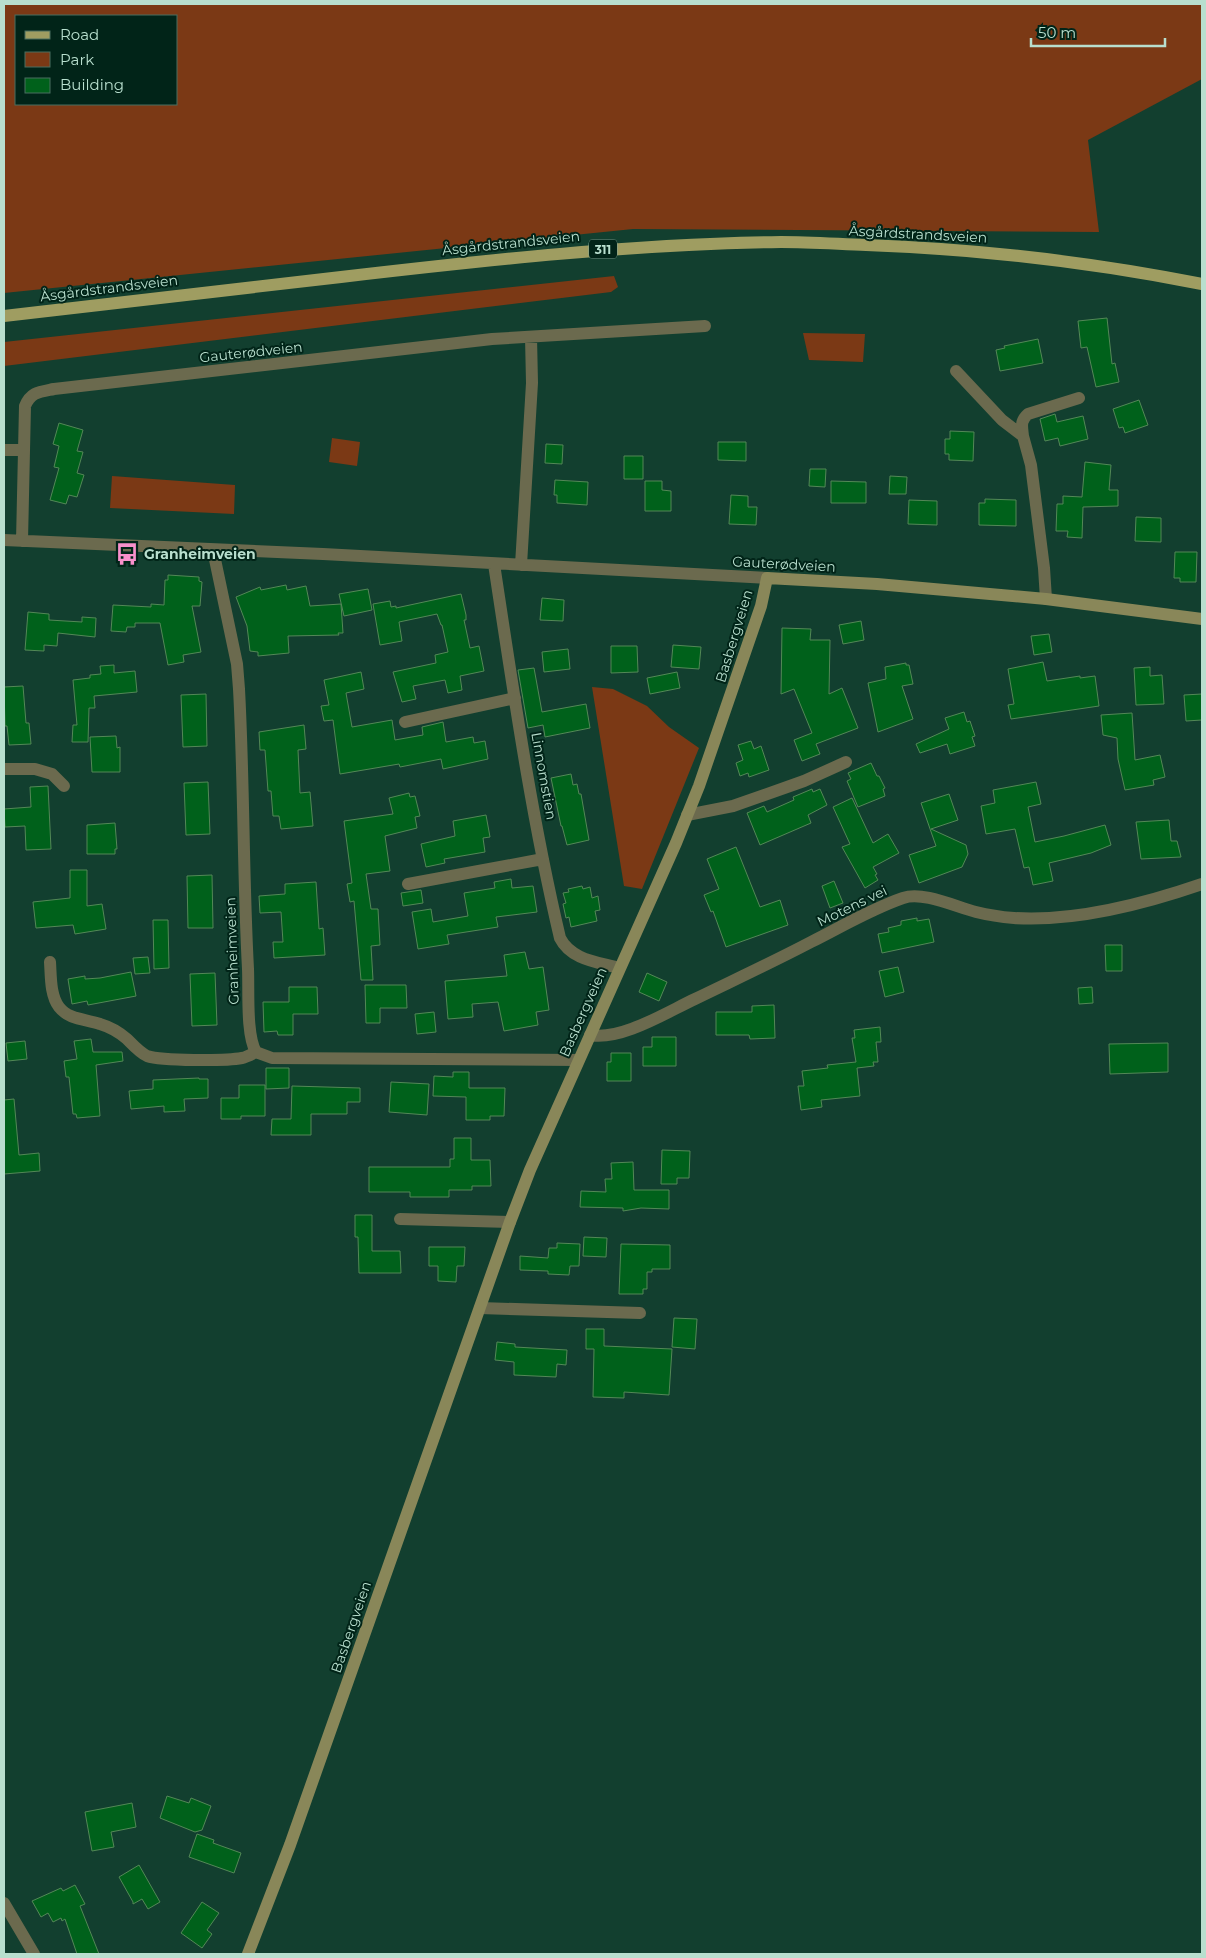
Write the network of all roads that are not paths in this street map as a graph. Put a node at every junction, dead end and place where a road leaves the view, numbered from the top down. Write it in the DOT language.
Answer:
graph roads {
  1 [pos="1202,284"];
  2 [pos="4,316"];
  3 [pos="705,326"];
  4 [pos="531,337"];
  5 [pos="956,371"];
  6 [pos="1079,398"];
  7 [pos="1023,436"];
  8 [pos="4,450"];
  9 [pos="23,450"];
  10 [pos="4,540"];
  11 [pos="22,541"];
  12 [pos="213,550"];
  13 [pos="494,564"];
  14 [pos="521,565"];
  15 [pos="767,578"];
  16 [pos="1046,599"];
  17 [pos="1202,619"];
  18 [pos="515,698"];
  19 [pos="405,722"];
  20 [pos="846,762"];
  21 [pos="4,768"];
  22 [pos="64,786"];
  23 [pos="687,815"];
  24 [pos="543,859"];
  25 [pos="408,884"];
  26 [pos="1202,884"];
  27 [pos="50,962"];
  28 [pos="619,968"];
  29 [pos="590,1035"];
  30 [pos="256,1052"];
  31 [pos="578,1060"];
  32 [pos="400,1219"];
  33 [pos="510,1222"];
  34 [pos="480,1308"];
  35 [pos="640,1314"];
  36 [pos="4,1903"];
  37 [pos="34,1954"];
  38 [pos="248,1954"];
  1 -- 2 [label="main road, Åsgårdstrandsveien / 311"];
  3 -- 4 [label="street, Gauterødveien"];
  4 -- 9 [label="street, Gauterødveien"];
  4 -- 14 [label="street"];
  5 -- 7 [label="street"];
  6 -- 7 [label="street"];
  7 -- 16 [label="street"];
  8 -- 9 [label="street"];
  9 -- 11 [label="street, Gauterødveien"];
  10 -- 11 [label="street, Gauterødveien"];
  11 -- 12 [label="street, Gauterødveien"];
  12 -- 13 [label="street, Gauterødveien"];
  12 -- 30 [label="street, Granheimveien"];
  13 -- 14 [label="street, Gauterødveien"];
  13 -- 18 [label="street, Linnomstien"];
  14 -- 15 [label="street, Gauterødveien"];
  15 -- 16 [label="main road, Gauterødveien"];
  15 -- 23 [label="main road, Basbergveien"];
  16 -- 17 [label="main road, Gauterødveien"];
  18 -- 19 [label="street"];
  18 -- 24 [label="street, Linnomstien"];
  20 -- 23 [label="street"];
  21 -- 22 [label="street"];
  23 -- 28 [label="main road, Basbergveien"];
  24 -- 25 [label="street"];
  24 -- 28 [label="street, Linnomstien"];
  26 -- 29 [label="street, Motens vei"];
  27 -- 30 [label="street"];
  28 -- 29 [label="main road, Basbergveien"];
  29 -- 31 [label="main road, Basbergveien"];
  30 -- 31 [label="street"];
  31 -- 33 [label="main road, Basbergveien"];
  32 -- 33 [label="street"];
  33 -- 34 [label="main road, Basbergveien"];
  34 -- 35 [label="street"];
  34 -- 38 [label="main road, Basbergveien"];
  36 -- 37 [label="street"];
}
